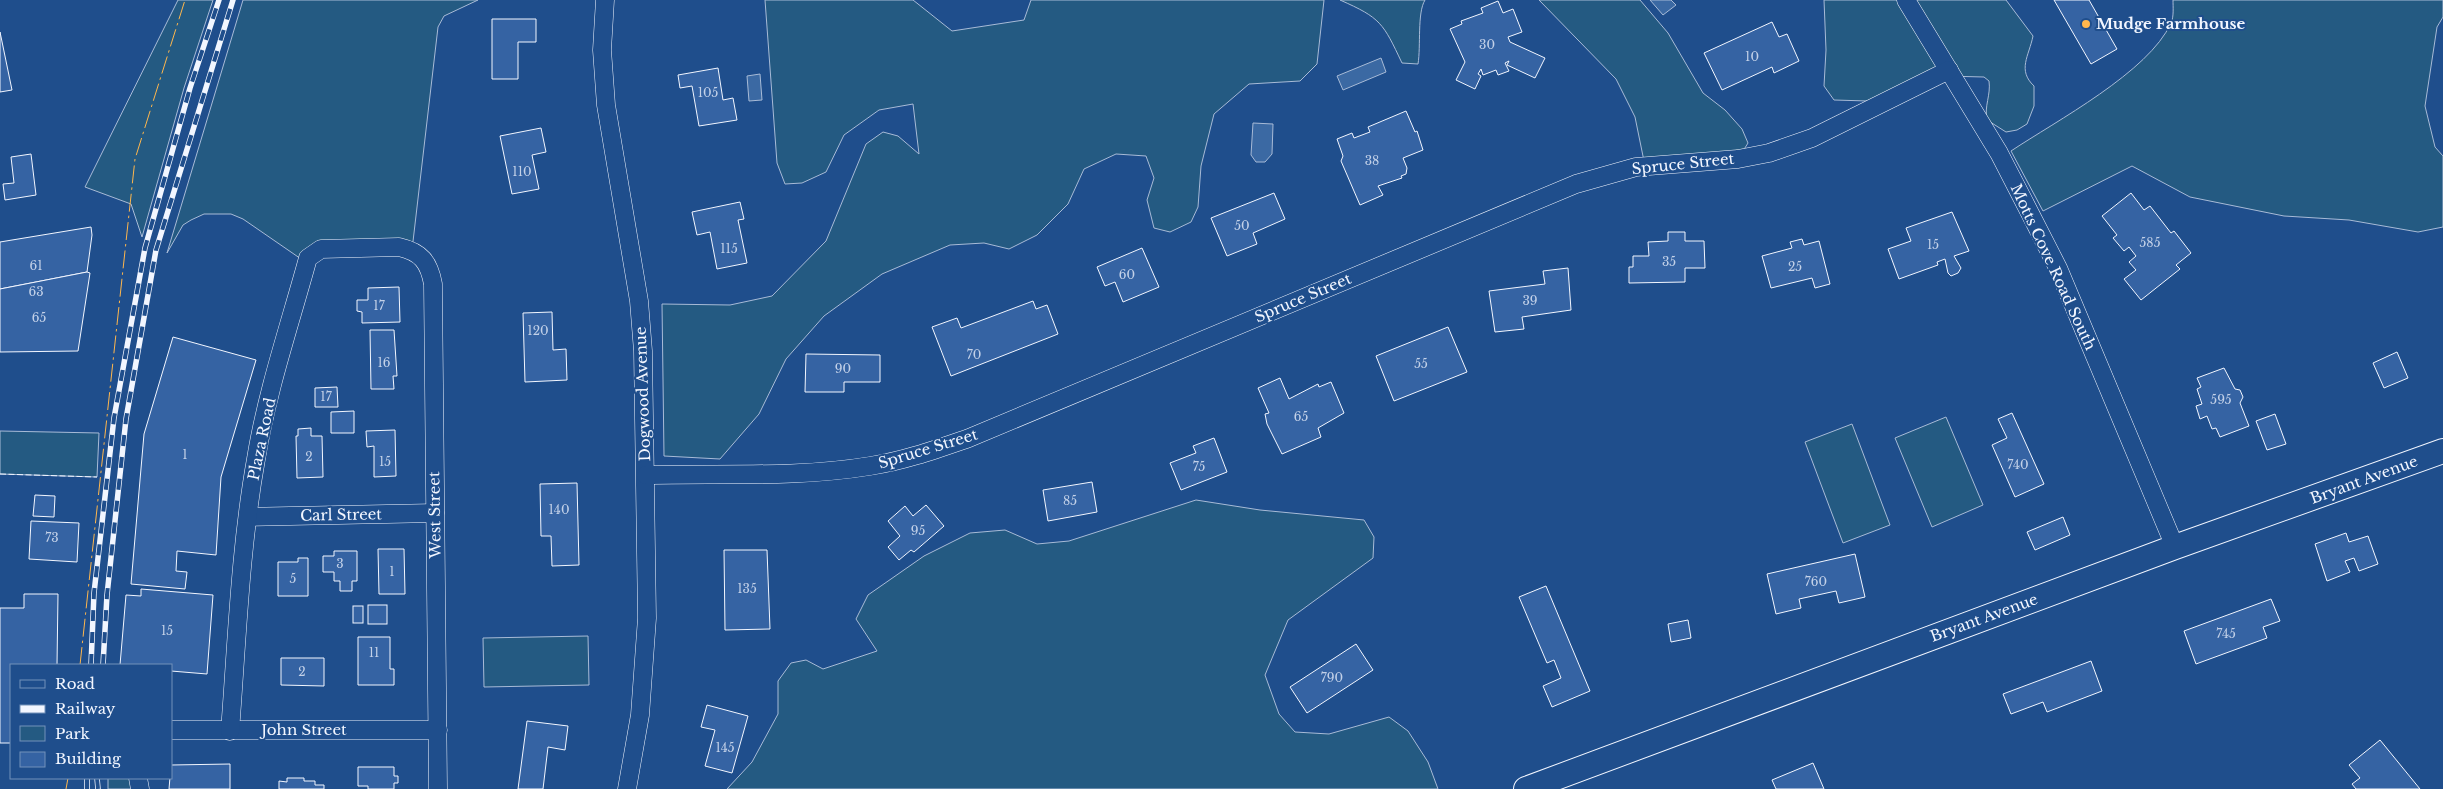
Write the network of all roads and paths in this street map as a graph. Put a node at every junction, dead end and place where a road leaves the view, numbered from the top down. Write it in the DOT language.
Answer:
graph roads {
  1 [pos="606,0"];
  2 [pos="1906,0"];
  3 [pos="1949,70"];
  4 [pos="412,250"];
  5 [pos="2443,451"];
  6 [pos="646,475"];
  7 [pos="435,513"];
  8 [pos="248,517"];
  9 [pos="2175,547"];
  10 [pos="172,730"];
  11 [pos="438,730"];
  12 [pos="230,731"];
  13 [pos="438,789"];
  14 [pos="627,789"];
  15 [pos="1526,789"];
  1 -- 6 [label="street, Dogwood Avenue"];
  2 -- 3 [label="street, Motts Cove Road South"];
  3 -- 6 [label="street, Spruce Street"];
  3 -- 9 [label="street, Motts Cove Road South"];
  4 -- 7 [label="street, West Street"];
  4 -- 8 [label="street, Plaza Road"];
  5 -- 9 [label="main road, Bryant Avenue"];
  6 -- 14 [label="street, Dogwood Avenue"];
  7 -- 8 [label="street, Carl Street"];
  7 -- 11 [label="street, West Street"];
  8 -- 12 [label="street, Plaza Road"];
  9 -- 15 [label="main road, Bryant Avenue"];
  10 -- 12 [label="street, John Street"];
  11 -- 12 [label="street, John Street"];
  11 -- 13 [label="street, West Street"];
}
